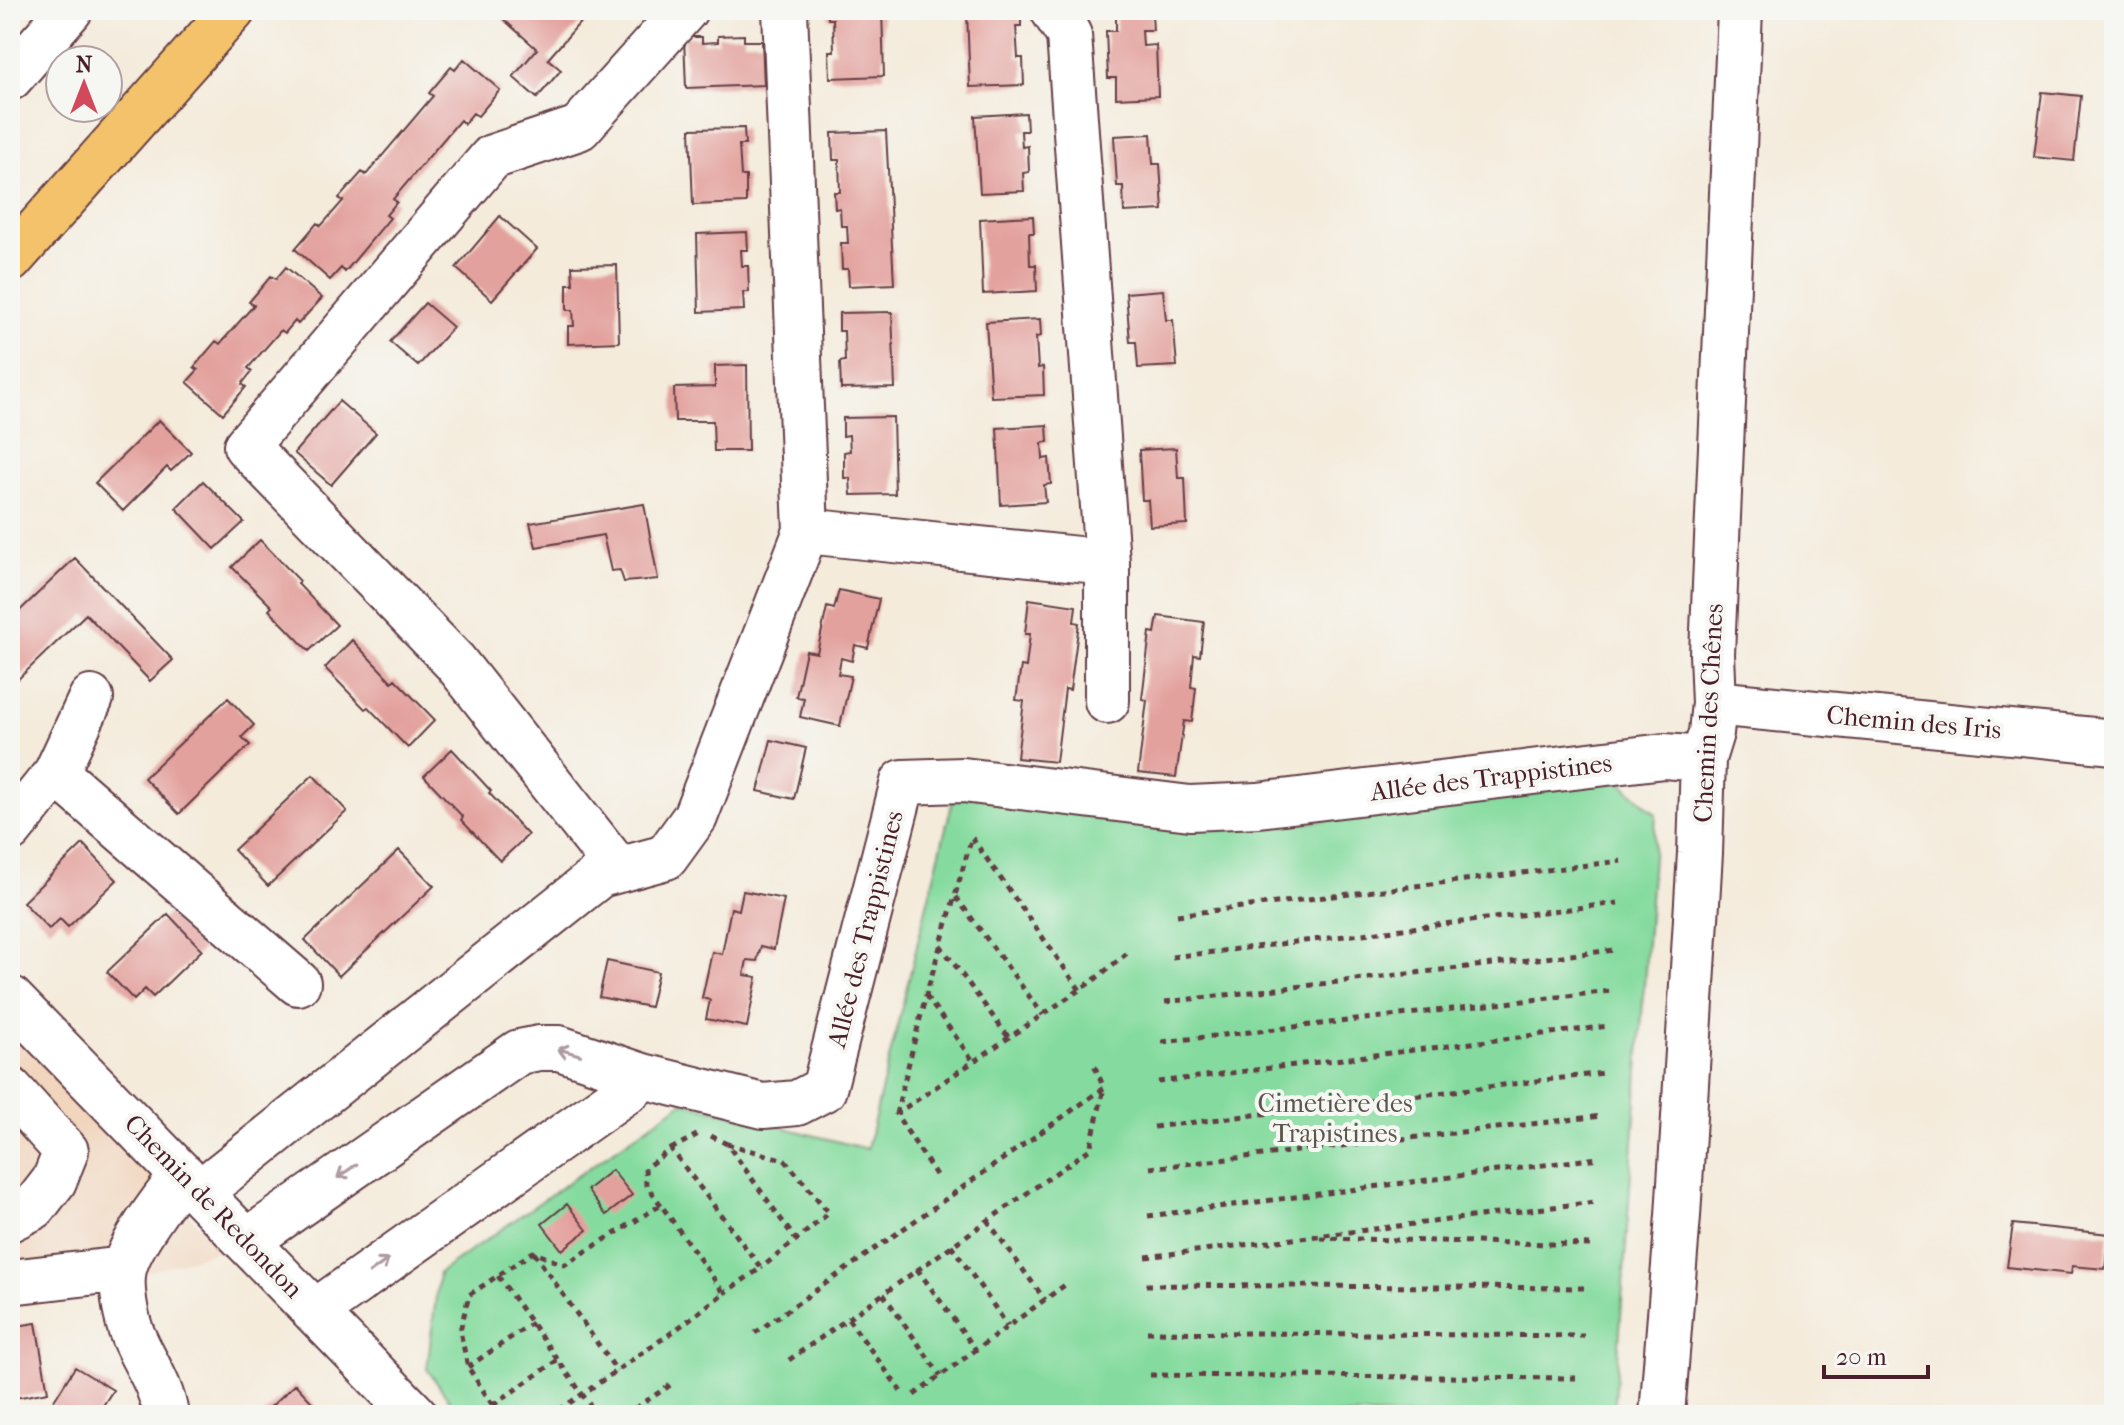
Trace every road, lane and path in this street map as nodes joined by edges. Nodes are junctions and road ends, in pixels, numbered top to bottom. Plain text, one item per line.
1 (70, 10) edge
2 (233, 10) edge
3 (685, 10) edge
4 (785, 10) edge
5 (1053, 10) edge
6 (1740, 10) edge
7 (10, 78) edge
8 (10, 260) edge
9 (806, 531) junction
10 (1107, 562) junction
11 (91, 698) dead end
12 (1107, 701) dead end
13 (1714, 703) junction
14 (2114, 742) edge
15 (1703, 759) junction
16 (56, 773) junction
17 (10, 830) edge
18 (1621, 861) dead end
19 (619, 870) junction
20 (955, 896) junction
21 (1618, 903) dead end
22 (1177, 915) dead end
23 (940, 944) junction
24 (1131, 950) dead end
25 (1614, 950) dead end
26 (1172, 957) dead end
27 (298, 983) dead end
28 (1080, 990) junction
29 (1611, 991) dead end
30 (926, 995) junction
31 (10, 998) edge
32 (1165, 1002) dead end
33 (1043, 1015) junction
34 (1608, 1026) dead end
35 (1009, 1038) junction
36 (1162, 1042) dead end
37 (974, 1062) junction
38 (1094, 1065) dead end
39 (1604, 1073) dead end
40 (643, 1076) junction
41 (1158, 1082) dead end
42 (1104, 1088) junction
43 (10, 1089) edge
44 (896, 1114) junction
45 (1601, 1116) dead end
46 (1154, 1127) dead end
47 (727, 1144) junction
48 (671, 1149) junction
49 (1598, 1158) dead end
50 (1150, 1168) dead end
51 (936, 1175) dead end
52 (192, 1184) junction
53 (1594, 1202) dead end
54 (661, 1205) junction
55 (1148, 1216) dead end
56 (10, 1219) edge
57 (987, 1220) junction
58 (1302, 1238) junction
59 (796, 1240) junction
60 (247, 1241) junction
61 (951, 1245) junction
62 (1591, 1245) dead end
63 (533, 1252) junction
64 (1146, 1257) dead end
65 (761, 1268) junction
66 (124, 1269) junction
67 (917, 1269) junction
68 (498, 1276) junction
69 (10, 1282) edge
70 (1069, 1282) dead end
71 (1146, 1285) dead end
72 (1587, 1288) dead end
73 (724, 1293) junction
74 (883, 1294) junction
75 (1045, 1300) junction
76 (316, 1311) junction
77 (848, 1319) junction
78 (532, 1323) junction
79 (1008, 1326) junction
80 (1147, 1332) dead end
81 (755, 1333) dead end
82 (1584, 1336) dead end
83 (976, 1350) junction
84 (144, 1356) junction
85 (558, 1360) junction
86 (789, 1360) dead end
87 (468, 1367) junction
88 (617, 1371) junction
89 (1150, 1375) dead end
90 (941, 1376) junction
91 (1580, 1378) dead end
92 (675, 1382) dead end
93 (901, 1391) dead end
94 (583, 1394) junction
95 (914, 1395) dead end
96 (493, 1405) junction
97 (132, 1415) edge
98 (166, 1415) edge
99 (415, 1415) edge
100 (499, 1415) edge
101 (552, 1415) edge
102 (597, 1415) edge
103 (625, 1415) edge
104 (1662, 1415) edge

1 - 7 street
2 - 8 main road
3 - 19 street
4 - 9 street
5 - 10 street
6 - 13 street, Chemin des Chênes
9 - 10 street
9 - 19 street
10 - 12 street
11 - 16 street
13 - 14 street, Chemin des Iris
13 - 15 street, Chemin des Chênes
15 - 40 street, Allée des Trappistines
15 - 104 street, Chemin des Chênes
16 - 17 street
16 - 27 street
18 - 22 path
19 - 52 street
20 - 23 path
20 - 28 path
20 - 33 path
21 - 26 path
23 - 30 path
23 - 35 path
24 - 28 path
25 - 32 path
28 - 33 path
29 - 36 path
30 - 37 path
30 - 44 path
31 - 52 street, Chemin de Redondon
33 - 35 path
34 - 41 path
35 - 37 path
37 - 44 path
38 - 42 path
39 - 46 path
40 -> 60 street, Allée des Trappistines
76 -> 40 street
42 - 57 path
42 - 81 path
43 - 56 street
44 - 51 path
45 - 50 path
47 - 48 path
47 - 59 path
47 - 59 path
48 - 54 path
48 - 65 path
49 - 55 path
52 - 60 street, Chemin de Redondon
52 - 66 street
53 - 58 path
54 - 63 path
54 - 73 path
57 - 61 path
57 - 75 path
58 - 62 path
58 - 64 path
59 - 65 path
60 - 76 street, Chemin de Redondon
61 - 67 path
61 - 79 path
63 - 68 path
63 - 88 path
65 - 73 path
66 - 69 street
66 - 84 street
67 - 74 path
67 - 83 path
68 - 78 path
68 - 87 path
70 - 75 path
71 - 72 path
73 - 88 path
74 - 77 path
74 - 90 path
75 - 79 path
76 - 99 street, Chemin de Redondon
77 - 86 path
77 - 93 path
78 - 85 path
78 - 87 path
79 - 83 path
80 - 82 path
83 - 90 path
84 - 97 street
84 - 98 street
85 - 94 path
85 - 96 path
87 - 96 path
88 - 94 path
89 - 91 path
90 - 95 path
92 - 103 path
94 - 101 path
94 - 102 path
96 - 100 path

